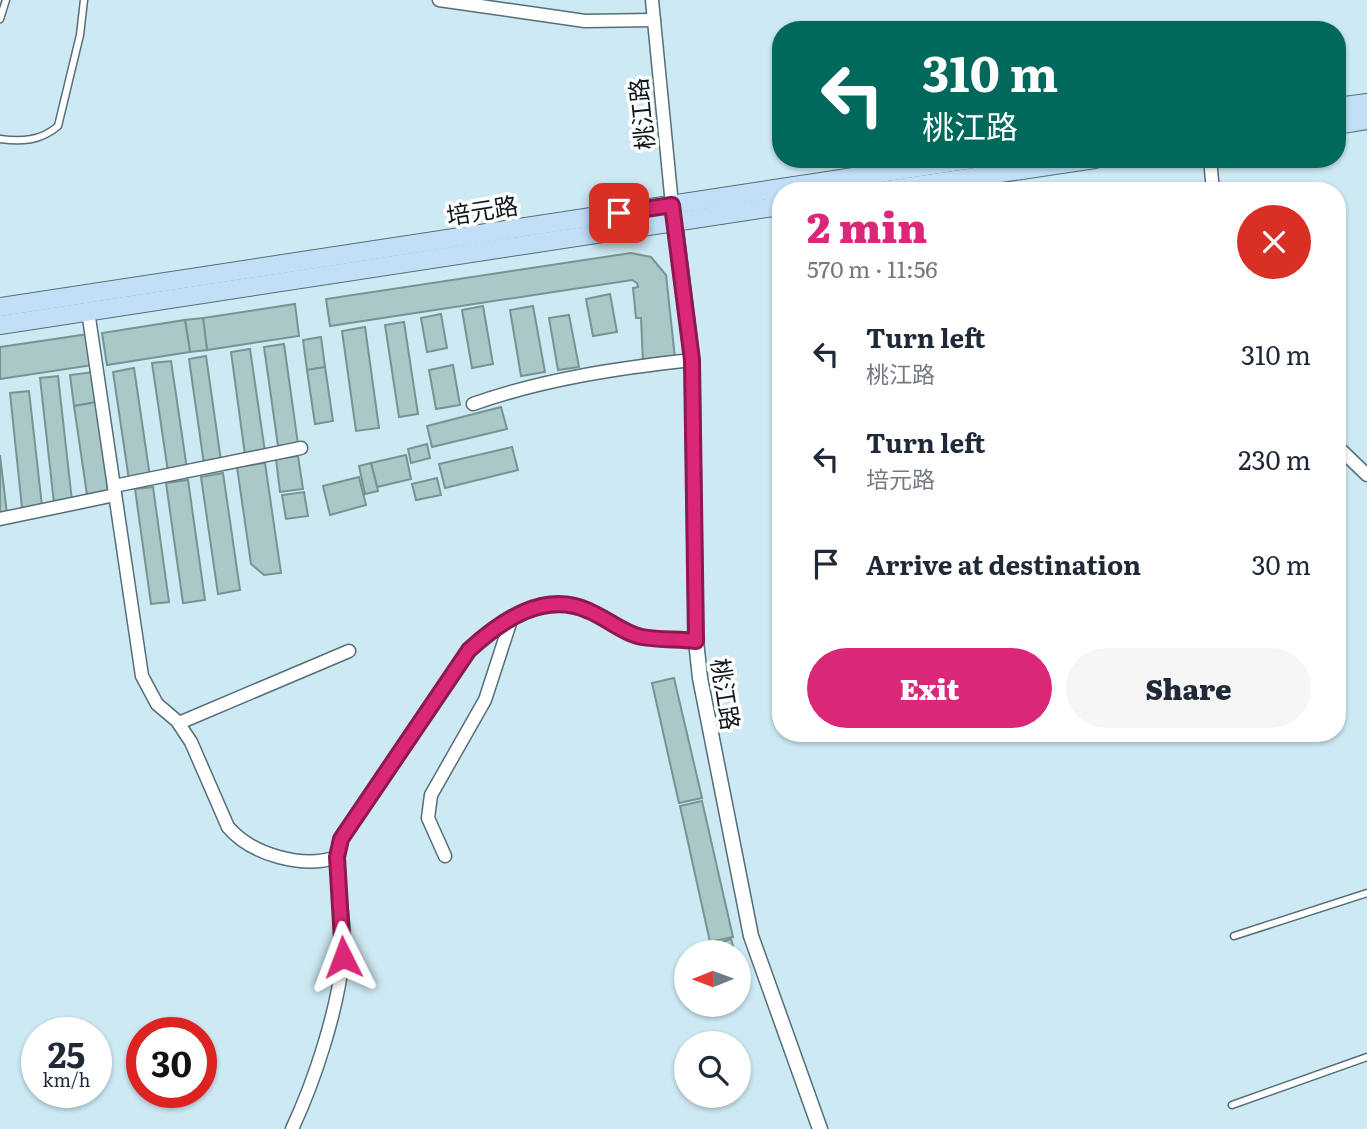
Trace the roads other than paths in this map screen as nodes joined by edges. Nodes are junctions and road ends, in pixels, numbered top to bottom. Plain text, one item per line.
1 (6, 0) edge
2 (84, 0) edge
3 (439, 0) edge
4 (652, 0) edge
5 (0, 19) edge
6 (654, 20) junction
7 (1367, 103) edge
8 (1346, 106) edge
9 (1367, 120) edge
10 (1346, 124) edge
11 (0, 139) edge
12 (922, 168) edge
13 (1035, 168) edge
14 (845, 182) edge
15 (941, 182) edge
16 (772, 195) edge
17 (772, 207) edge
18 (674, 213) junction
19 (0, 307) edge
20 (88, 311) junction
21 (0, 324) edge
22 (692, 360) junction
23 (473, 404) dead end
24 (301, 448) dead end
25 (1346, 455) edge
26 (1367, 475) edge
27 (114, 490) junction
28 (0, 519) edge
29 (512, 617) junction
30 (696, 641) junction
31 (349, 650) dead end
32 (179, 723) junction
33 (445, 856) dead end
34 (337, 857) junction
35 (1367, 893) edge
36 (1234, 936) dead end
37 (1367, 1057) edge
38 (1232, 1105) dead end
39 (292, 1129) edge
40 (820, 1129) edge

1 - 5 lane
2 - 11 lane
3 - 6 street
4 - 6 street, 桃江路
6 - 18 street, 桃江路
7 - 8 main road
9 - 10 main road
12 - 14 main road, 培元路
13 - 15 main road
16 - 18 main road, 培元路
17 - 18 main road, 培元路
18 - 19 main road, 培元路
18 - 20 main road, 培元路
18 - 22 street, 桃江路
20 - 21 main road, 培元路
20 - 27 street
22 - 23 street
22 - 30 street, 桃江路
24 - 27 street
25 - 26 street
27 - 28 street
27 - 32 street
29 - 30 street
29 - 33 street
29 - 34 street
30 - 40 street, 桃江路
31 - 32 street
32 - 34 street
34 - 39 street
35 - 36 lane
37 - 38 lane

